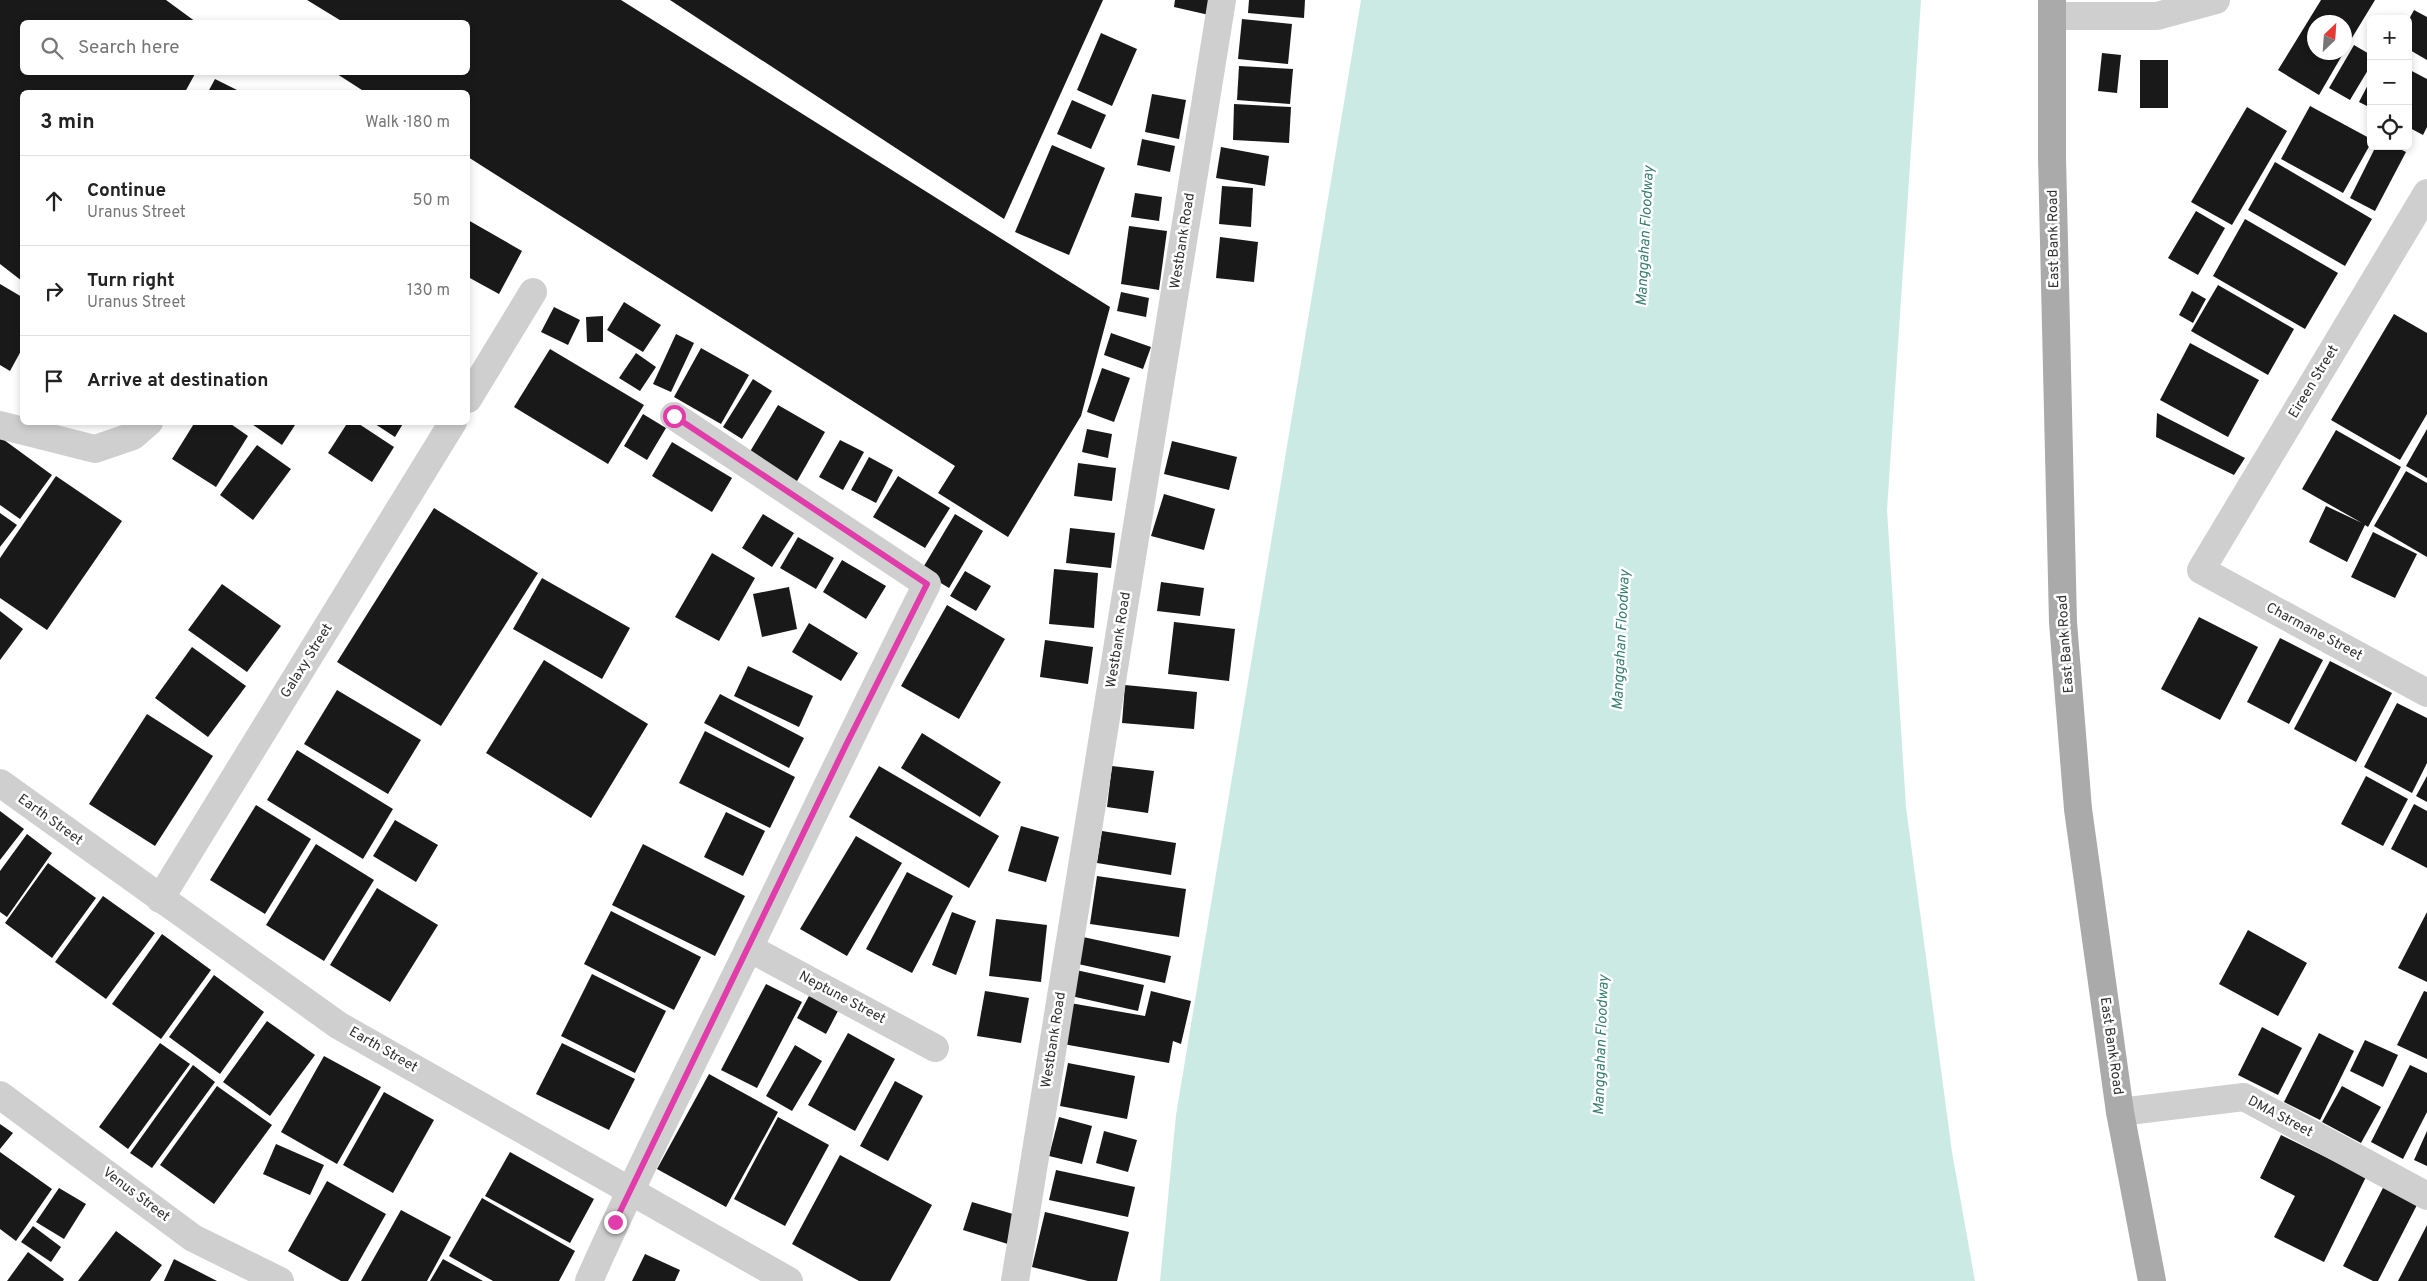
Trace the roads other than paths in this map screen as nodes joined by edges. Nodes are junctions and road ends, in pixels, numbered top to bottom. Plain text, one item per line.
1 (1222, 0) edge
2 (2216, 0) edge
3 (2052, 8) edge
4 (2427, 193) edge
5 (533, 292) dead end
6 (470, 396) edge
7 (674, 416) dead end
8 (0, 425) edge
9 (146, 425) edge
10 (451, 425) edge
11 (2201, 570) joint
12 (2424, 685) edge
13 (0, 783) edge
14 (160, 899) junction
15 (749, 948) junction
16 (936, 1048) dead end
17 (0, 1095) edge
18 (2120, 1112) junction
19 (629, 1191) junction
20 (2427, 1196) edge
21 (280, 1281) edge
22 (589, 1281) edge
23 (789, 1281) edge
24 (1015, 1281) edge
25 (2152, 1281) edge

1 - 24 street, Westbank Road
2 - 3 street
3 - 18 main road, East Bank Road
4 - 11 street, Eireen Street
5 - 6 street
7 - 15 street
8 - 9 street
10 - 14 street, Galaxy Street
11 - 12 street, Charmane Street
13 - 14 street, Earth Street
14 - 19 street, Earth Street
15 - 16 street, Neptune Street
15 - 19 street
17 - 21 street, Venus Street
18 - 20 street, DMA Street
18 - 25 main road, East Bank Road
19 - 22 street
19 - 23 street, Earth Street

